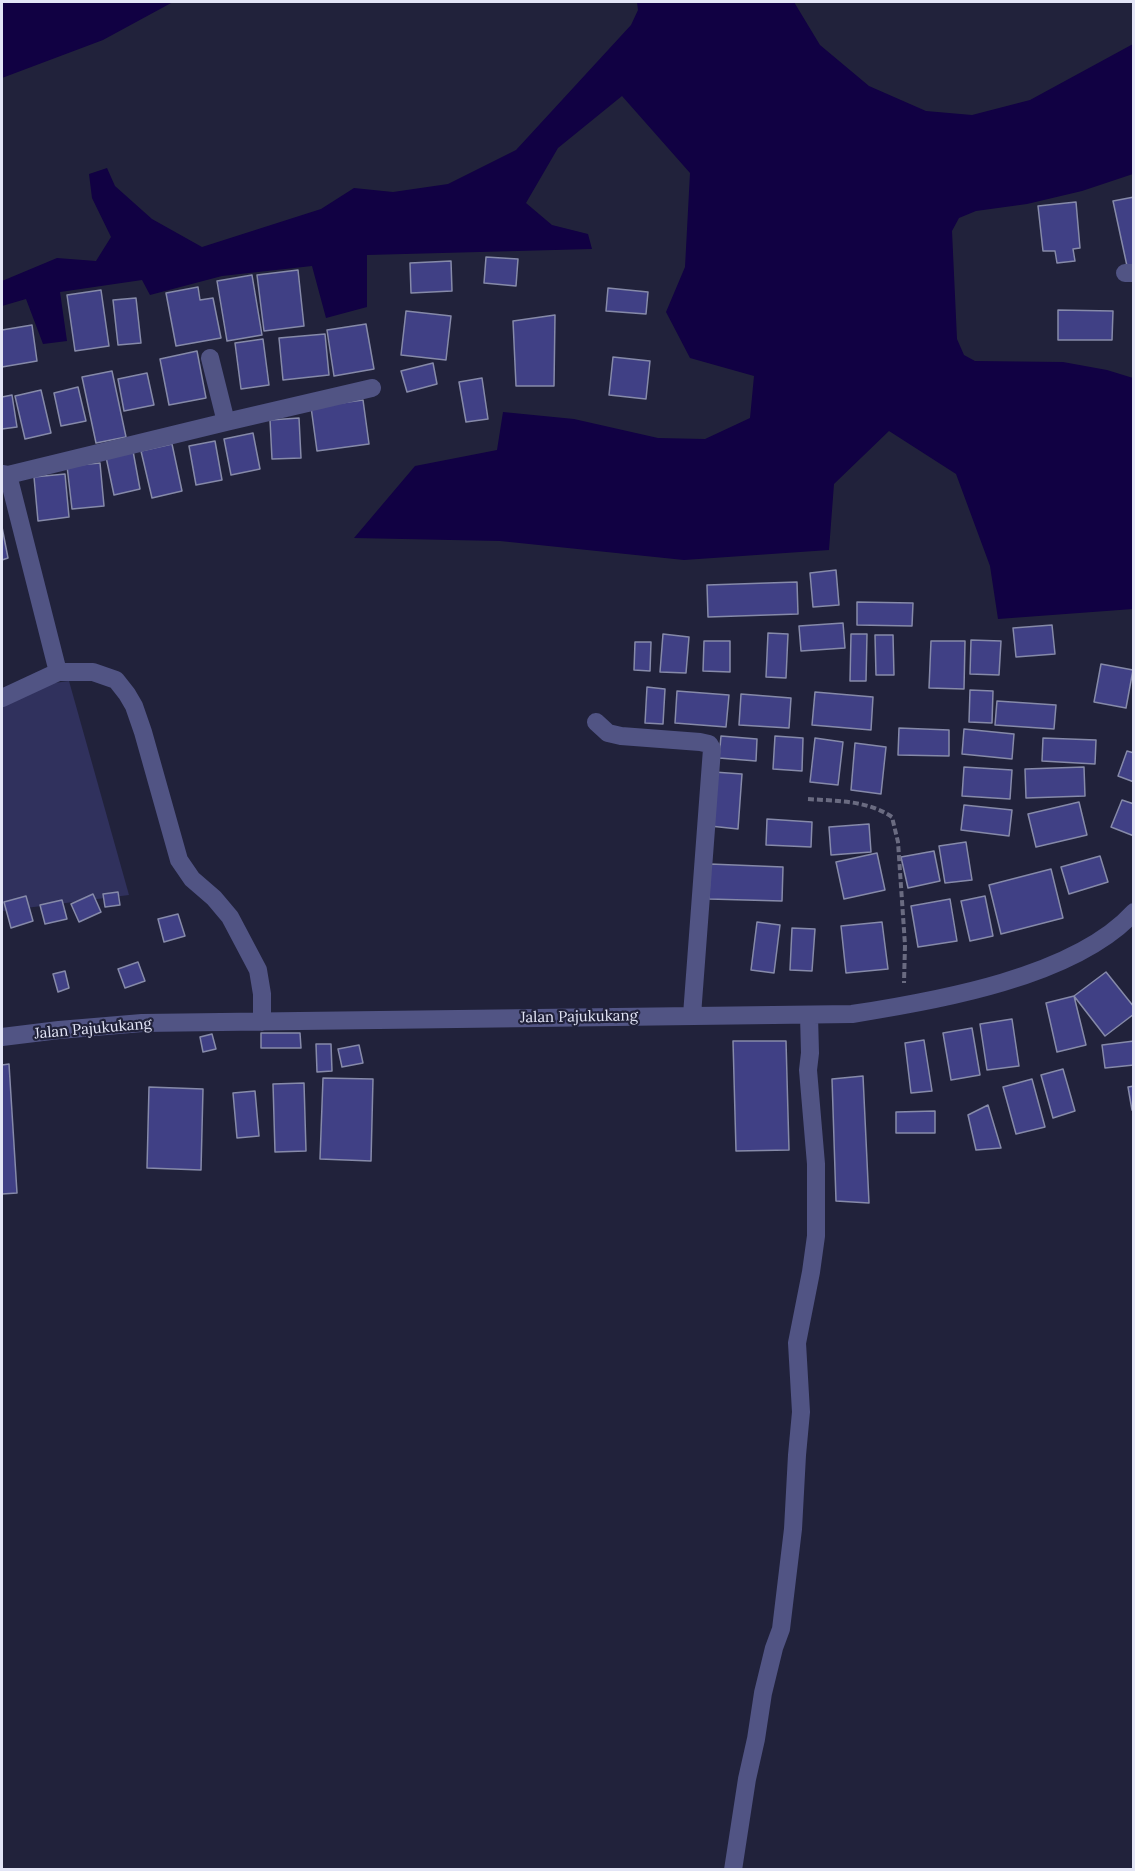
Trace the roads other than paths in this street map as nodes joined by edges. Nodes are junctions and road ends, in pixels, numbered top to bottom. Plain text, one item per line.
1 (210, 358) dead end
2 (372, 388) dead end
3 (226, 422) junction
4 (5, 475) edge
5 (56, 664) junction
6 (2, 698) edge
7 (596, 722) dead end
8 (1134, 912) edge
9 (692, 1015) junction
10 (809, 1015) junction
11 (262, 1022) junction
12 (2, 1037) edge
13 (733, 1869) edge

1 - 3 street
2 - 3 street
3 - 4 street
4 - 5 street
5 - 6 street
5 - 11 street
7 - 9 street
8 - 10 street, Jalan Pajukukang
9 - 10 street, Jalan Pajukukang
9 - 11 street, Jalan Pajukukang
10 - 13 street
11 - 12 street, Jalan Pajukukang

